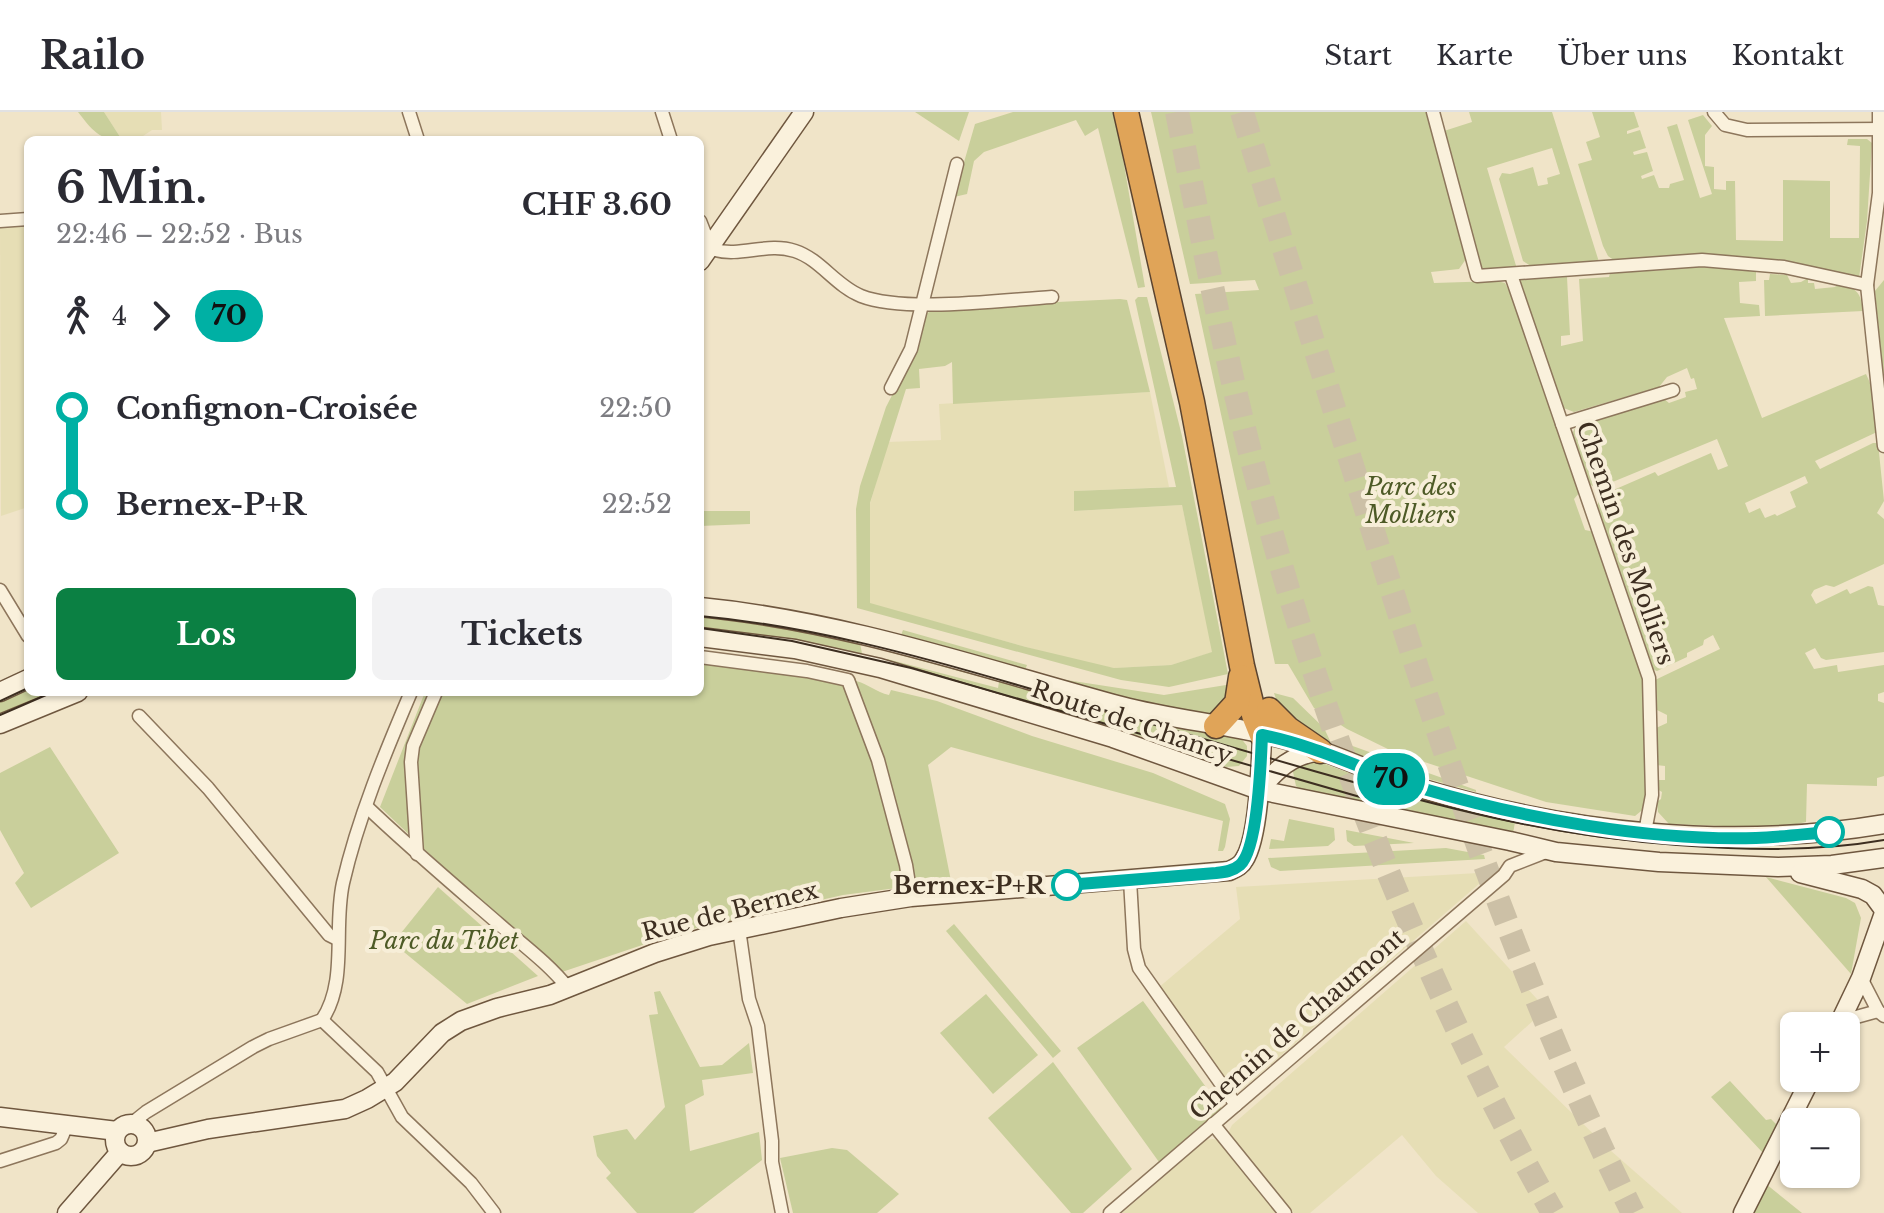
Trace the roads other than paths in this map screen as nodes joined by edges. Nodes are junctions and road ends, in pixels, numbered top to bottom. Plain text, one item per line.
1 (409, 112) edge
2 (662, 112) edge
3 (804, 112) edge
4 (1126, 112) edge
5 (1138, 112) edge
6 (1433, 112) edge
7 (1714, 112) edge
8 (1879, 112) edge
9 (1882, 129) edge
10 (417, 136) edge
11 (670, 136) edge
12 (957, 164) dead end
13 (24, 219) edge
14 (0, 221) edge
15 (705, 253) edge
16 (1884, 273) edge
17 (1511, 275) junction
18 (1868, 279) junction
19 (1052, 297) dead end
20 (921, 304) junction
21 (891, 388) dead end
22 (1673, 390) dead end
23 (1562, 424) junction
24 (1884, 446) edge
25 (0, 590) edge
26 (704, 608) edge
27 (24, 629) edge
28 (704, 638) edge
29 (704, 658) edge
30 (1242, 666) junction
31 (24, 681) edge
32 (0, 692) edge
33 (68, 696) edge
34 (409, 696) edge
35 (434, 696) edge
36 (1269, 710) junction
37 (139, 716) dead end
38 (0, 724) edge
39 (1216, 726) junction
40 (1262, 735) junction
41 (1320, 751) junction
42 (1259, 790) junction
43 (367, 807) junction
44 (1884, 824) edge
45 (1645, 832) junction
46 (1488, 837) junction
47 (1548, 851) junction
48 (417, 854) junction
49 (1884, 858) edge
50 (1510, 866) junction
51 (1778, 867) junction
52 (1130, 880) junction
53 (911, 897) junction
54 (309, 910) junction
55 (1884, 912) edge
56 (338, 915) junction
57 (739, 929) junction
58 (337, 939) junction
59 (1861, 978) junction
60 (568, 988) junction
61 (1845, 1012) edge
62 (1881, 1014) edge
63 (1860, 1017) edge
64 (322, 1020) junction
65 (386, 1088) junction
66 (1804, 1092) edge
67 (1236, 1105) junction
68 (0, 1117) edge
69 (1213, 1124) junction
70 (67, 1125) junction
71 (124, 1127) junction
72 (147, 1143) junction
73 (120, 1152) junction
74 (0, 1161) edge
75 (67, 1213) edge
76 (494, 1213) edge
77 (782, 1213) edge
78 (1110, 1213) edge
79 (1285, 1213) edge
80 (1743, 1213) edge

1 - 10 street
2 - 11 street
3 - 15 main road
4 - 30 highway
5 - 36 highway
6 - 17 street
7 - 9 street
8 - 9 street
9 - 18 street
12 - 20 street
13 - 14 street
15 - 20 street
16 - 18 street
17 - 18 street
17 - 23 street, Chemin des Molliers
18 - 24 street
19 - 20 street
20 - 21 street
22 - 23 street
23 - 45 street, Chemin des Molliers
25 - 27 street
26 - 39 main road, Route de Chancy
28 - 42 main road, Route de Chancy
29 - 53 street
30 - 39 highway
30 - 40 highway
31 - 32 main road
33 - 38 main road
34 - 43 street
35 - 48 street
36 - 40 highway
36 - 41 highway
37 - 54 street
39 - 40 main road, Route de Chancy
40 - 41 main road, Route de Chancy
40 - 42 main road
41 - 42 main road
41 - 45 main road, Route de Chancy
42 - 46 main road, Route de Chancy
42 - 52 main road, Rue de Bernex
43 - 48 street
43 - 56 street
44 - 45 main road, Route de Chancy
46 - 47 main road, Route de Chancy
46 - 50 street
47 - 50 street, Chemin de Chaumont
47 - 51 main road, Route de Chancy
48 - 60 street
49 - 51 main road, Route de Chancy
50 - 67 street, Chemin de Chaumont
51 - 55 main road
52 - 53 main road, Rue de Bernex
52 - 67 street
53 - 57 main road, Rue de Bernex
54 - 56 street
54 - 58 street
55 - 59 main road
56 - 58 street
57 - 60 main road, Rue de Bernex
57 - 77 street
58 - 64 street
59 - 61 main road
59 - 62 street
60 - 65 main road, Rue de Bernex
62 - 63 street
64 - 65 street
64 - 71 street
65 - 72 main road, Rue de Bernex
65 - 76 street
66 - 80 main road
67 - 69 street, Chemin de Chaumont
68 - 70 main road
69 - 78 street, Chemin de Chaumont
69 - 79 street
70 - 71 main road
70 - 74 street
71 - 72 main road
71 - 73 main road
72 - 73 main road
73 - 75 main road

